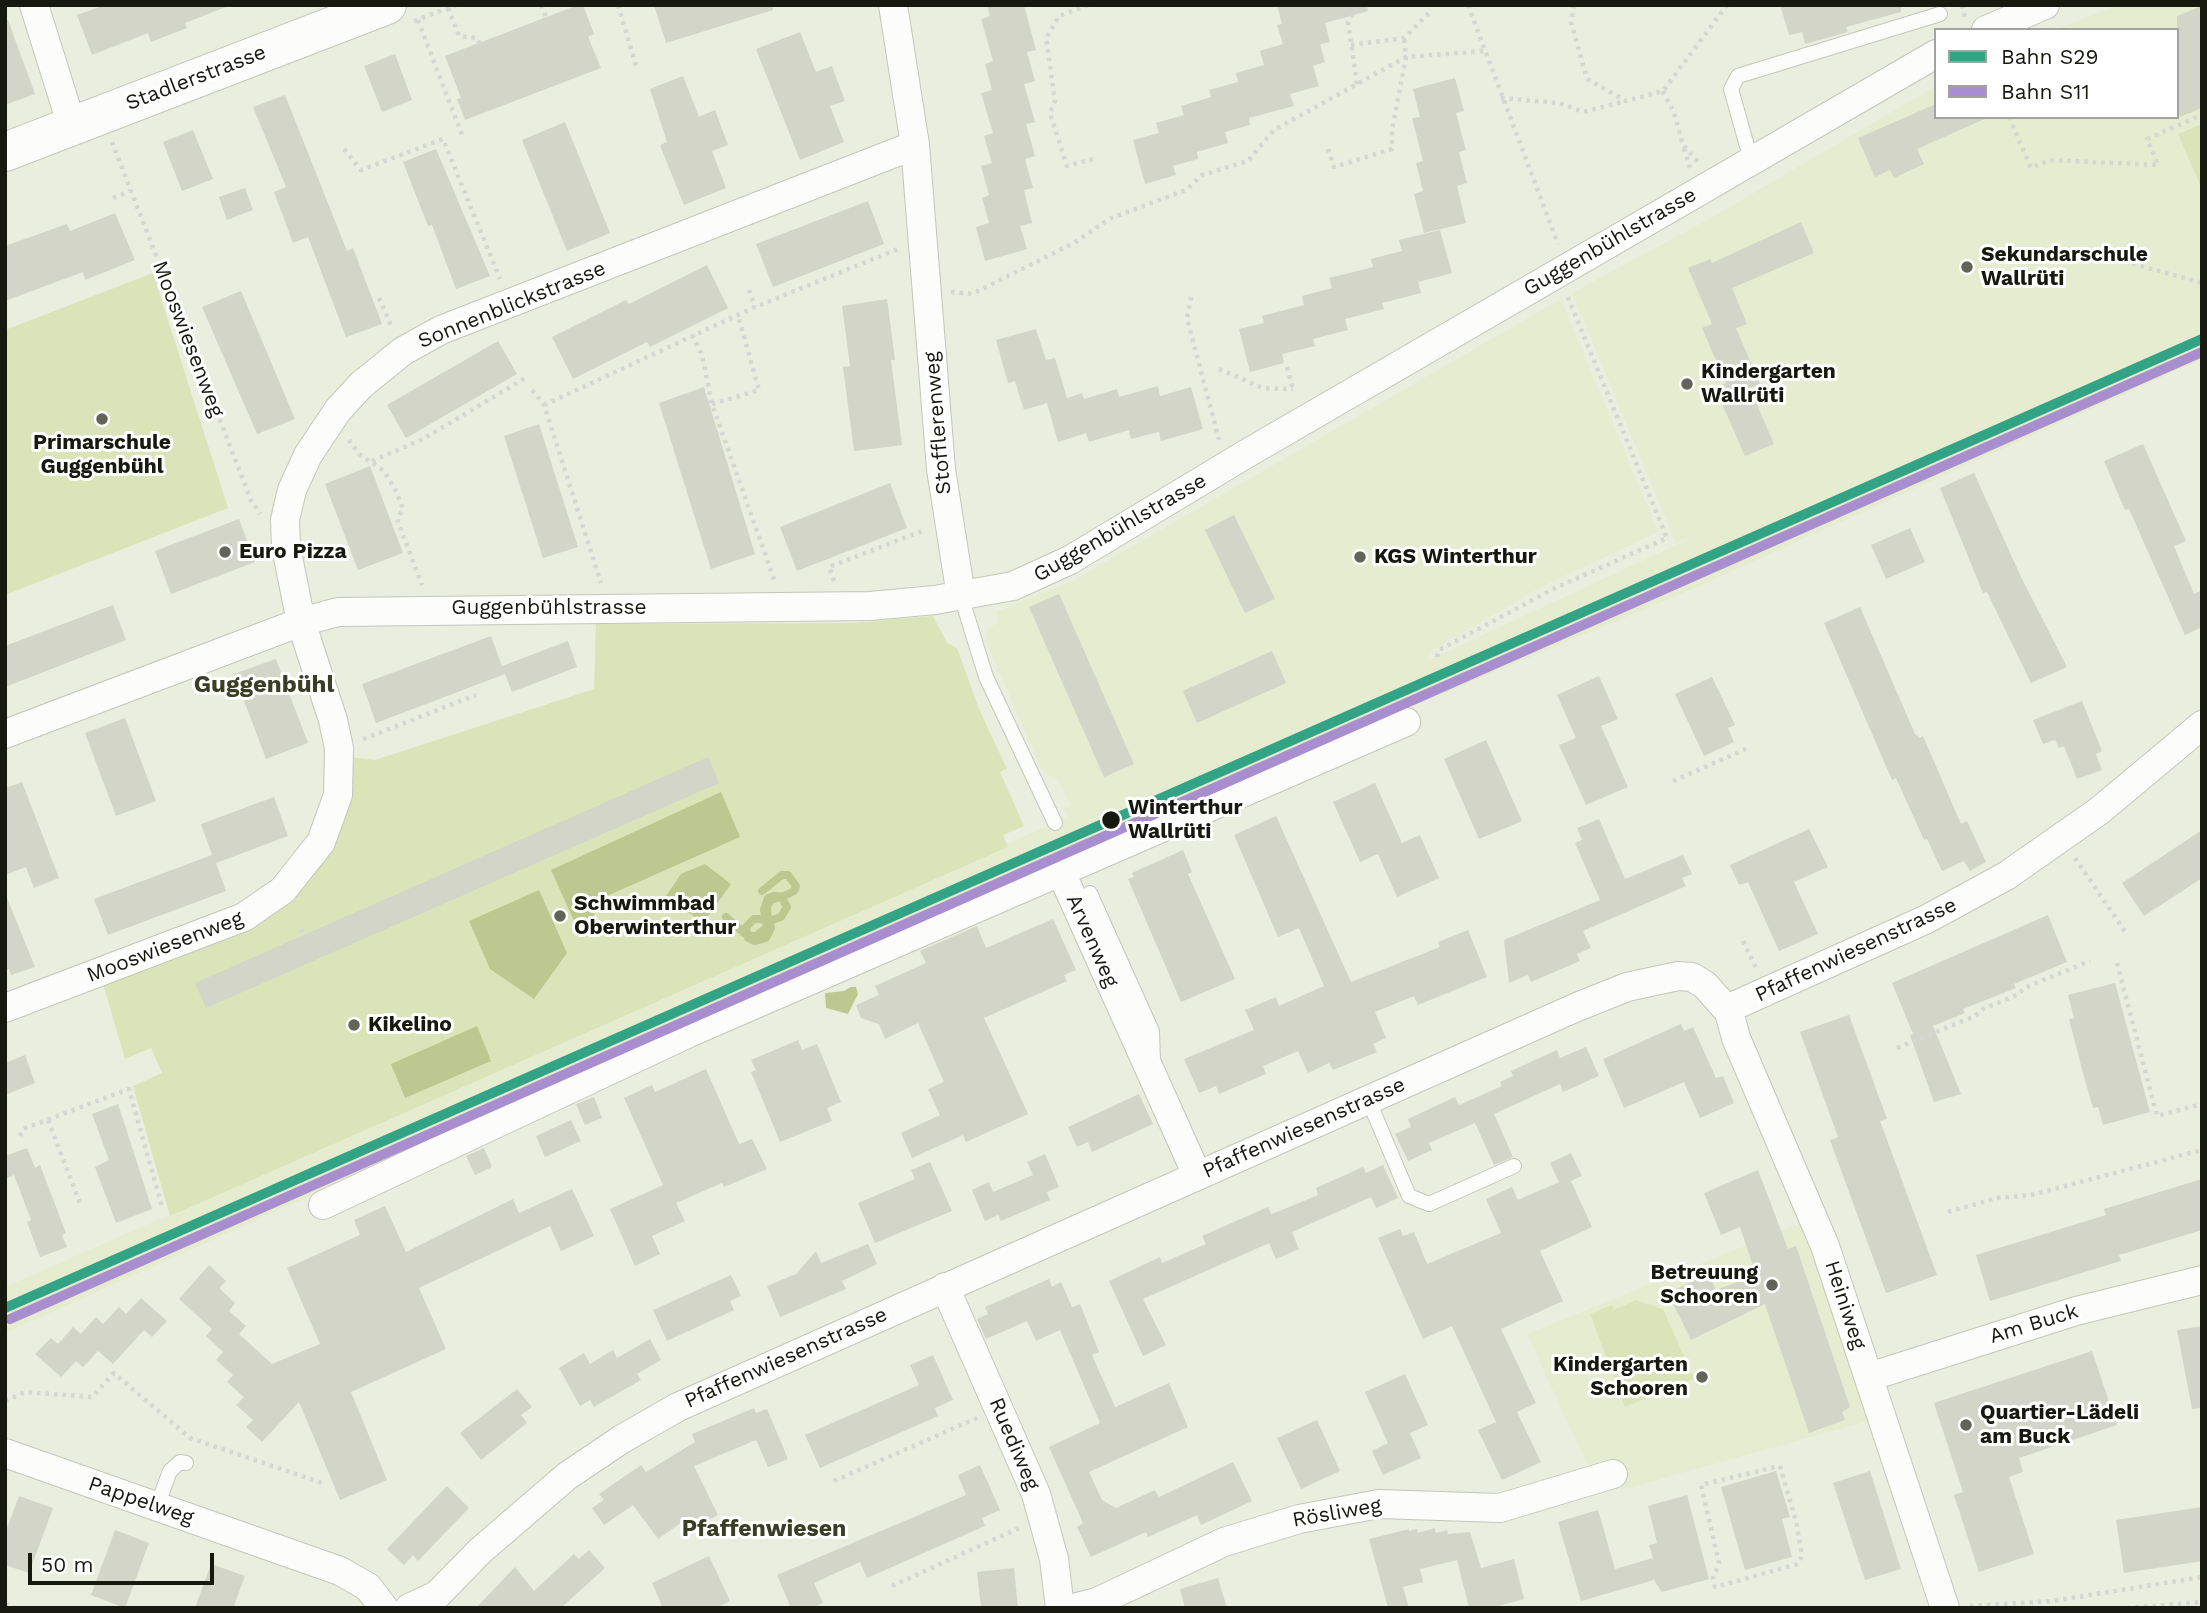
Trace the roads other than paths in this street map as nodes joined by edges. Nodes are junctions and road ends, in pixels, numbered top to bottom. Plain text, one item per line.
1 (34, 5) edge
2 (893, 5) edge
3 (2045, 5) edge
4 (1939, 9) edge
5 (402, 13) edge
6 (332, 15) edge
7 (1944, 28) edge
8 (1991, 28) edge
9 (1934, 55) edge
10 (72, 126) junction
11 (915, 145) junction
12 (5, 152) edge
13 (1754, 159) junction
14 (961, 596) junction
15 (301, 622) junction
16 (1406, 722) dead end
17 (2202, 724) edge
18 (5, 734) edge
19 (1055, 823) dead end
20 (1061, 872) junction
21 (1090, 892) dead end
22 (5, 1008) edge
23 (1727, 1009) junction
24 (1153, 1074) junction
25 (1368, 1099) junction
26 (1514, 1166) dead end
27 (1197, 1175) junction
28 (323, 1205) dead end
29 (2202, 1280) edge
30 (945, 1287) junction
31 (1869, 1377) junction
32 (5, 1453) edge
33 (186, 1462) dead end
34 (1613, 1474) dead end
35 (157, 1506) junction
36 (425, 1605) edge
37 (1954, 1607) edge
38 (384, 1608) edge
39 (1060, 1608) edge
40 (1073, 1608) edge

1 - 10 street
2 - 11 street, Stofflerenweg
3 - 8 street
4 - 7 lane
4 - 13 lane
5 - 6 main road, Stadlerstrasse
6 - 10 main road, Stadlerstrasse
9 - 13 street, Guggenbühlstrasse
10 - 12 main road, Stadlerstrasse
11 - 14 street, Stofflerenweg
11 - 15 street, Sonnenblickstrasse
13 - 14 street, Guggenbühlstrasse
14 - 15 street, Guggenbühlstrasse
14 - 19 lane, Stofflerenweg
15 - 18 street, Guggenbühlstrasse
15 - 22 street, Mooswiesenweg
16 - 20 street
17 - 23 street, Pfaffenwiesenstrasse
20 - 24 street, Arvenweg
20 - 28 street, Arvenweg
21 - 24 lane
23 - 25 street, Pfaffenwiesenstrasse
23 - 31 street, Heiniweg
24 - 27 street, Arvenweg
25 - 26 lane
25 - 27 street, Pfaffenwiesenstrasse
27 - 30 street, Pfaffenwiesenstrasse
29 - 31 street, Am Buck
30 - 36 street, Pfaffenwiesenstrasse
30 - 39 street, Ruediweg
31 - 37 street, Heiniweg
32 - 35 street, Pappelweg
33 - 35 lane
34 - 40 street, Rösliweg
35 - 38 street, Pappelweg

